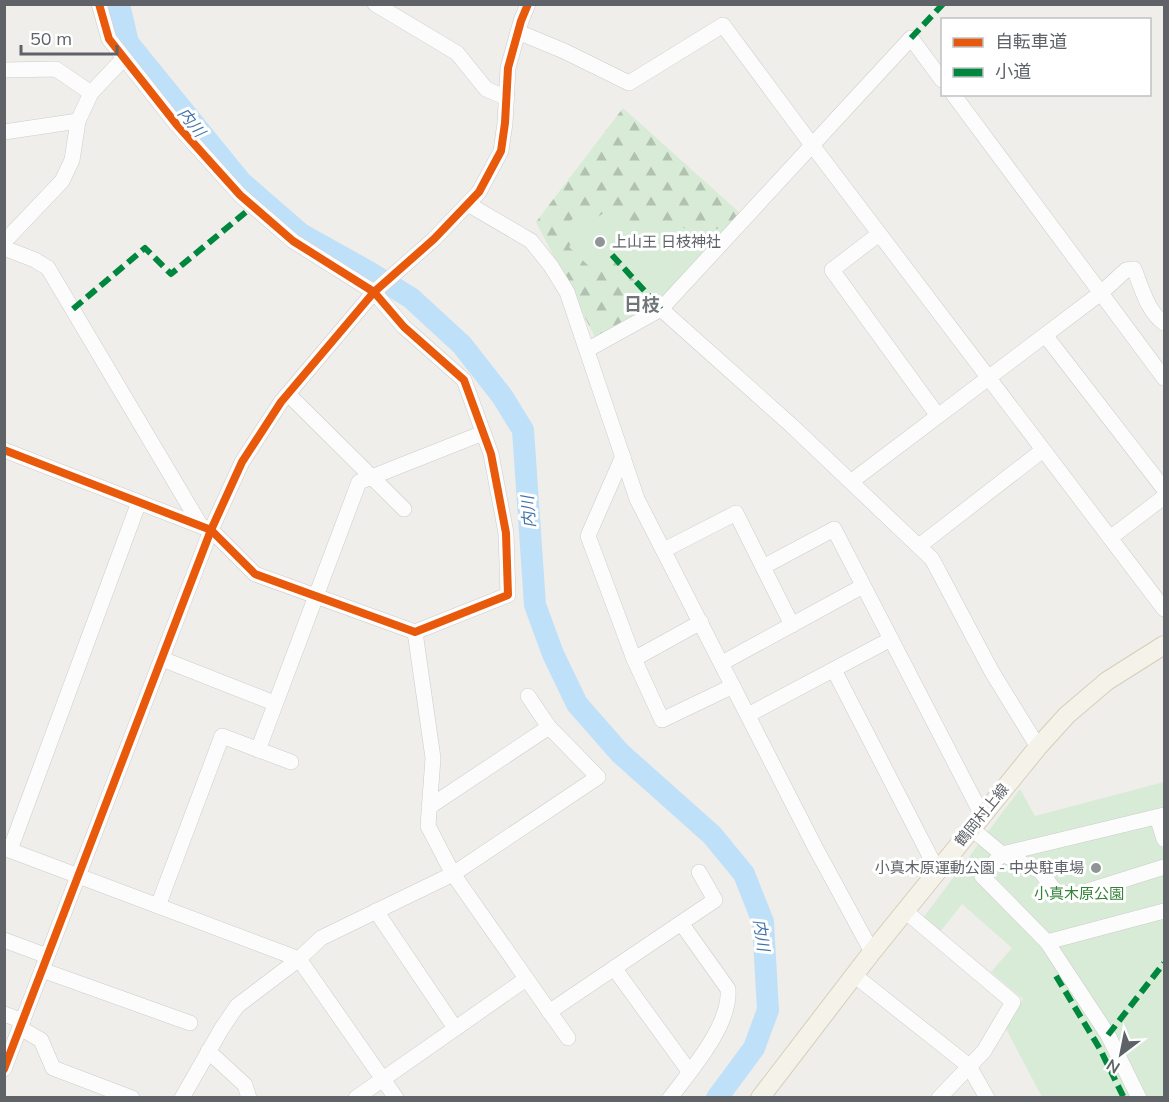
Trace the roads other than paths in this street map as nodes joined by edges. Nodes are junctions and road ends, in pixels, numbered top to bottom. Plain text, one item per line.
1 (99, 4) edge
2 (375, 4) edge
3 (528, 4) edge
4 (518, 32) junction
5 (124, 58) junction
6 (4, 70) edge
7 (941, 79) edge
8 (91, 93) junction
9 (955, 96) edge
10 (507, 98) junction
11 (78, 121) junction
12 (4, 132) edge
13 (812, 145) junction
14 (468, 204) junction
15 (879, 234) junction
16 (4, 242) edge
17 (4, 248) edge
18 (374, 292) junction
19 (1102, 292) junction
20 (661, 309) junction
21 (1164, 323) edge
22 (1045, 335) junction
23 (587, 350) junction
24 (988, 378) junction
25 (1164, 378) edge
26 (288, 394) junction
27 (938, 416) junction
28 (483, 433) junction
29 (4, 450) edge
30 (1043, 450) junction
31 (623, 456) junction
32 (371, 476) junction
33 (852, 481) junction
34 (1164, 489) edge
35 (1164, 497) edge
36 (139, 502) junction
37 (404, 509) dead end
38 (206, 528) junction
39 (1110, 538) junction
40 (919, 546) junction
41 (664, 550) junction
42 (763, 567) junction
43 (863, 586) junction
44 (316, 597) junction
45 (1164, 609) edge
46 (701, 622) junction
47 (792, 624) junction
48 (415, 632) junction
49 (891, 639) junction
50 (1164, 645) edge
51 (162, 659) junction
52 (634, 659) junction
53 (722, 663) junction
54 (834, 670) junction
55 (733, 686) junction
56 (528, 696) dead end
57 (274, 703) junction
58 (748, 715) junction
59 (549, 727) junction
60 (1038, 747) junction
61 (258, 750) junction
62 (291, 762) dead end
63 (429, 807) junction
64 (1161, 816) edge
65 (977, 822) junction
66 (1164, 839) edge
67 (7, 849) edge
68 (1002, 854) junction
69 (1164, 867) edge
70 (937, 870) junction
71 (699, 872) dead end
72 (453, 873) junction
73 (78, 876) junction
74 (158, 906) junction
75 (376, 911) junction
76 (905, 911) junction
77 (1164, 911) edge
78 (681, 923) junction
79 (4, 940) edge
80 (1047, 942) junction
81 (872, 952) junction
82 (299, 959) junction
83 (45, 963) junction
84 (614, 968) junction
85 (854, 975) junction
86 (526, 979) junction
87 (549, 1012) junction
88 (4, 1014) edge
89 (190, 1023) dead end
90 (21, 1025) junction
91 (455, 1028) junction
92 (568, 1038) dead end
93 (208, 1051) junction
94 (969, 1066) junction
95 (4, 1069) edge
96 (689, 1071) junction
97 (383, 1079) junction
98 (101, 1092) edge
99 (132, 1098) edge
100 (182, 1098) edge
101 (249, 1098) edge
102 (356, 1098) edge
103 (396, 1098) edge
104 (670, 1098) edge
105 (760, 1098) edge
106 (939, 1098) edge
107 (987, 1098) edge
108 (1139, 1098) edge

1 - 5 street
2 - 10 street
3 - 4 street
4 - 10 street
4 - 13 street
5 - 8 street
5 - 18 street
6 - 8 street
7 - 13 street
8 - 11 street
9 - 19 street
10 - 14 street
11 - 12 street
11 - 16 street
13 - 15 street
13 - 20 street
14 - 18 street
14 - 23 street
15 - 24 street
15 - 27 street
17 - 38 street
18 - 26 street
18 - 28 street
19 - 21 street
19 - 22 street
19 - 25 street
20 - 23 street
20 - 33 street
22 - 24 street
22 - 34 street
23 - 31 street
24 - 27 street
24 - 30 street
26 - 32 street
26 - 38 street
27 - 33 street
28 - 32 street
28 - 48 street
29 - 36 street
30 - 39 street
30 - 40 street
31 - 41 street
31 - 52 street
32 - 37 street
32 - 44 street
33 - 40 street
35 - 39 street
36 - 38 street
36 - 67 street
38 - 44 street
38 - 51 street
39 - 45 street
40 - 60 street
41 - 42 street
41 - 46 street
42 - 43 street
42 - 47 street
43 - 47 street
43 - 49 street
44 - 48 street
44 - 57 street
46 - 52 street
46 - 53 street
47 - 53 street
48 - 63 street
49 - 54 street
49 - 65 street
50 - 60 main road, 鶴岡村上線
51 - 57 street
51 - 73 street
52 - 55 street
53 - 55 street
54 - 58 street
54 - 70 street
55 - 58 street
56 - 59 street
57 - 61 street
58 - 81 street
59 - 63 street
59 - 72 street
60 - 65 main road, 鶴岡村上線
61 - 62 street
61 - 74 street
63 - 72 street
64 - 66 street
64 - 68 street
65 - 68 street
65 - 70 main road, 鶴岡村上線
67 - 73 street
68 - 69 street
68 - 80 street
70 - 76 main road, 鶴岡村上線
71 - 78 street
72 - 75 street
72 - 86 street
73 - 74 street
73 - 83 street
74 - 82 street
75 - 82 street
75 - 91 street
76 - 81 main road, 鶴岡村上線
76 - 94 street
77 - 80 street
78 - 84 street
78 - 96 street
79 - 83 street
80 - 108 street
81 - 85 main road, 鶴岡村上線
82 - 93 street
82 - 97 street
83 - 89 street
83 - 90 street
84 - 87 street
84 - 96 street
85 - 94 street
85 - 105 main road, 鶴岡村上線
86 - 87 street
86 - 91 street
87 - 92 street
88 - 90 street
90 - 95 street
90 - 98 street
91 - 97 street
93 - 100 street
93 - 101 street
94 - 106 street
94 - 107 street
96 - 104 street
97 - 102 street
97 - 103 street
98 - 99 street

